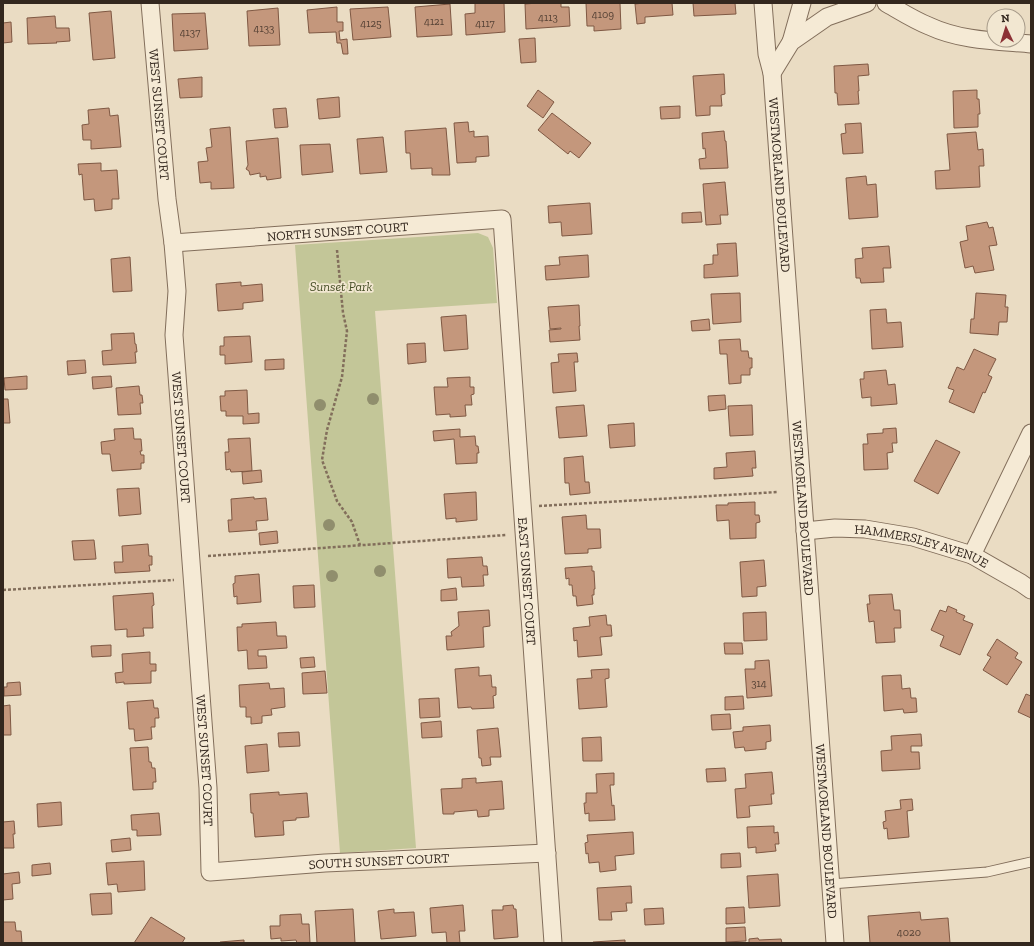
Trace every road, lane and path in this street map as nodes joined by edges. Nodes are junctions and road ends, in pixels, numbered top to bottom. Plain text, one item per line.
1 (150, 3) edge
2 (763, 3) edge
3 (802, 3) edge
4 (867, 3) edge
5 (886, 3) edge
6 (790, 42) junction
7 (1031, 44) edge
8 (772, 73) junction
9 (502, 219) joint
10 (336, 231) junction
11 (173, 243) junction
12 (1031, 433) edge
13 (778, 492) dead end
14 (523, 507) junction
15 (805, 531) junction
16 (525, 534) junction
17 (360, 545) junction
18 (972, 555) junction
19 (192, 558) junction
20 (193, 579) junction
21 (3, 590) edge
22 (1031, 590) edge
23 (547, 853) junction
24 (1031, 862) edge
25 (210, 872) joint
26 (831, 884) junction
27 (553, 943) edge
28 (835, 943) edge

1 - 11 street, WEST SUNSET COURT
2 - 8 street, WESTMORLAND BOULEVARD
3 - 6 street
4 - 6 street
5 - 7 street
6 - 8 street
8 - 15 street, WESTMORLAND BOULEVARD
9 - 10 street, NORTH SUNSET COURT
9 - 14 street, EAST SUNSET COURT
10 - 11 street, NORTH SUNSET COURT
10 - 17 path
11 - 19 street, WEST SUNSET COURT
12 - 18 street
13 - 14 path
14 - 16 street, EAST SUNSET COURT
15 - 18 street, HAMMERSLEY AVENUE
15 - 26 street, WESTMORLAND BOULEVARD
16 - 17 path
16 - 23 street, EAST SUNSET COURT
17 - 19 path
18 - 22 street, HAMMERSLEY AVENUE
19 - 20 street, WEST SUNSET COURT
20 - 21 path
20 - 25 street, WEST SUNSET COURT
23 - 25 street, SOUTH SUNSET COURT
23 - 27 street, EAST SUNSET COURT
24 - 26 lane
26 - 28 street, WESTMORLAND BOULEVARD

